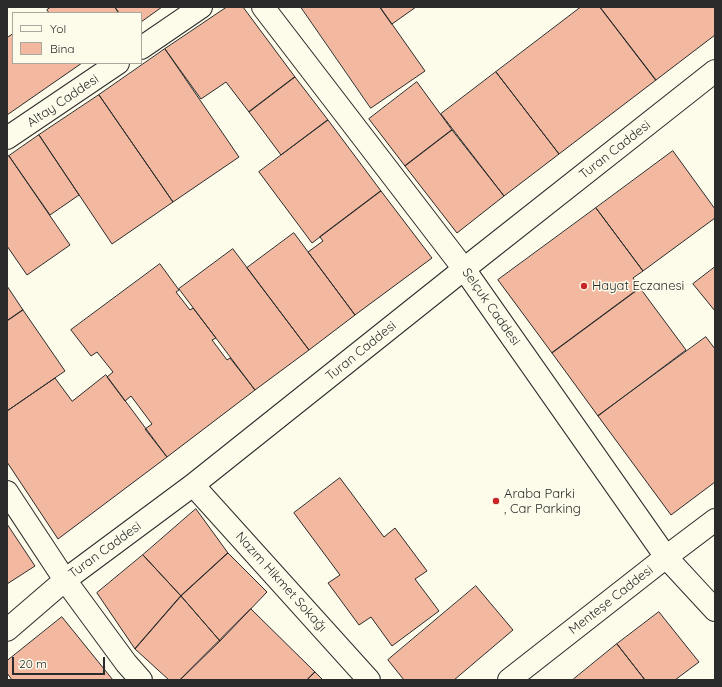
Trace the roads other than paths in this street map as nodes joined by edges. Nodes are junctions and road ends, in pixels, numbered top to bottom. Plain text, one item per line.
1 (201, 7) edge
2 (263, 7) edge
3 (142, 47) edge
4 (117, 64) edge
5 (715, 71) edge
6 (7, 138) edge
7 (464, 268) junction
8 (193, 485) junction
9 (7, 492) edge
10 (715, 520) edge
11 (666, 557) junction
12 (65, 580) junction
13 (715, 610) edge
14 (7, 630) edge
15 (516, 678) edge
16 (141, 680) edge
17 (369, 680) edge

1 - 3 street
2 - 7 street, Selçuk Caddesi
4 - 6 street, Altay Caddesi
5 - 7 street, Turan Caddesi
7 - 8 street, Turan Caddesi
7 - 11 street, Selçuk Caddesi
8 - 12 street, Turan Caddesi
8 - 17 street, Nazım Hikmet Sokağı
9 - 12 street
10 - 11 street, Menteşe Caddesi
11 - 13 street, Selçuk Caddesi
11 - 15 street, Menteşe Caddesi
12 - 14 street, Turan Caddesi
12 - 16 street

